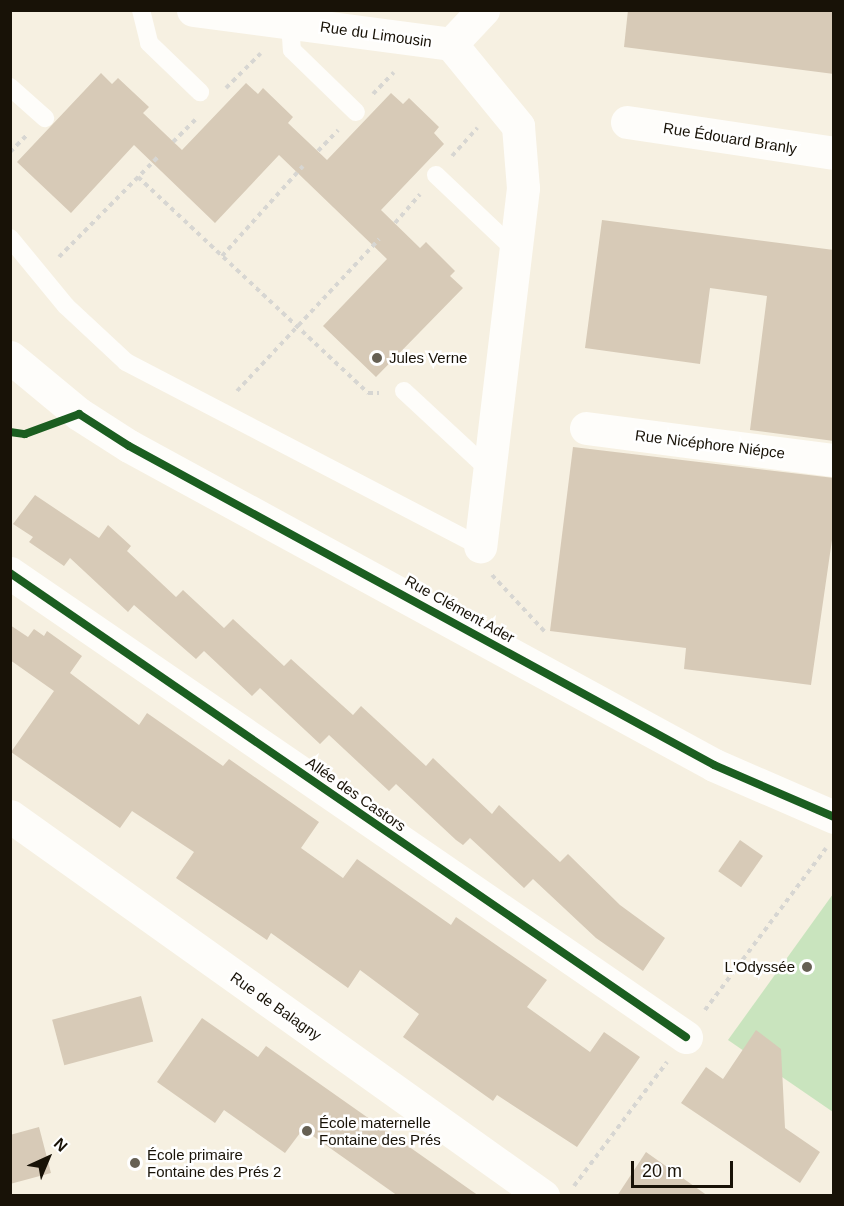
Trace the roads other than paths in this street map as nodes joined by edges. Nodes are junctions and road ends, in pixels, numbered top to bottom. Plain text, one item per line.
1 (141, 10) edge
2 (193, 10) edge
3 (483, 10) edge
4 (290, 23) junction
5 (451, 44) junction
6 (10, 87) edge
7 (203, 100) road end
8 (356, 112) dead end
9 (45, 118) dead end
10 (627, 122) dead end
11 (834, 153) edge
12 (436, 175) dead end
13 (10, 238) edge
14 (516, 251) junction
15 (10, 357) edge
16 (404, 391) road end
17 (586, 428) dead end
18 (834, 459) edge
19 (489, 470) junction
20 (480, 546) joint
21 (10, 573) edge
22 (10, 816) edge
23 (834, 817) edge
24 (686, 1037) dead end
25 (543, 1196) edge

1 - 7 lane
2 - 4 street, Rue du Limousin
3 - 5 street
4 - 5 street, Rue du Limousin
4 - 8 lane
5 - 14 street
6 - 9 lane
10 - 11 street, Rue Édouard Branly
12 - 14 lane
13 - 20 lane
14 - 19 street
15 - 23 street, Rue Clément Ader
16 - 19 lane
17 - 18 street, Rue Nicéphore Niépce
19 - 20 street
21 - 24 street, Allée des Castors
22 - 25 street, Rue de Balagny

